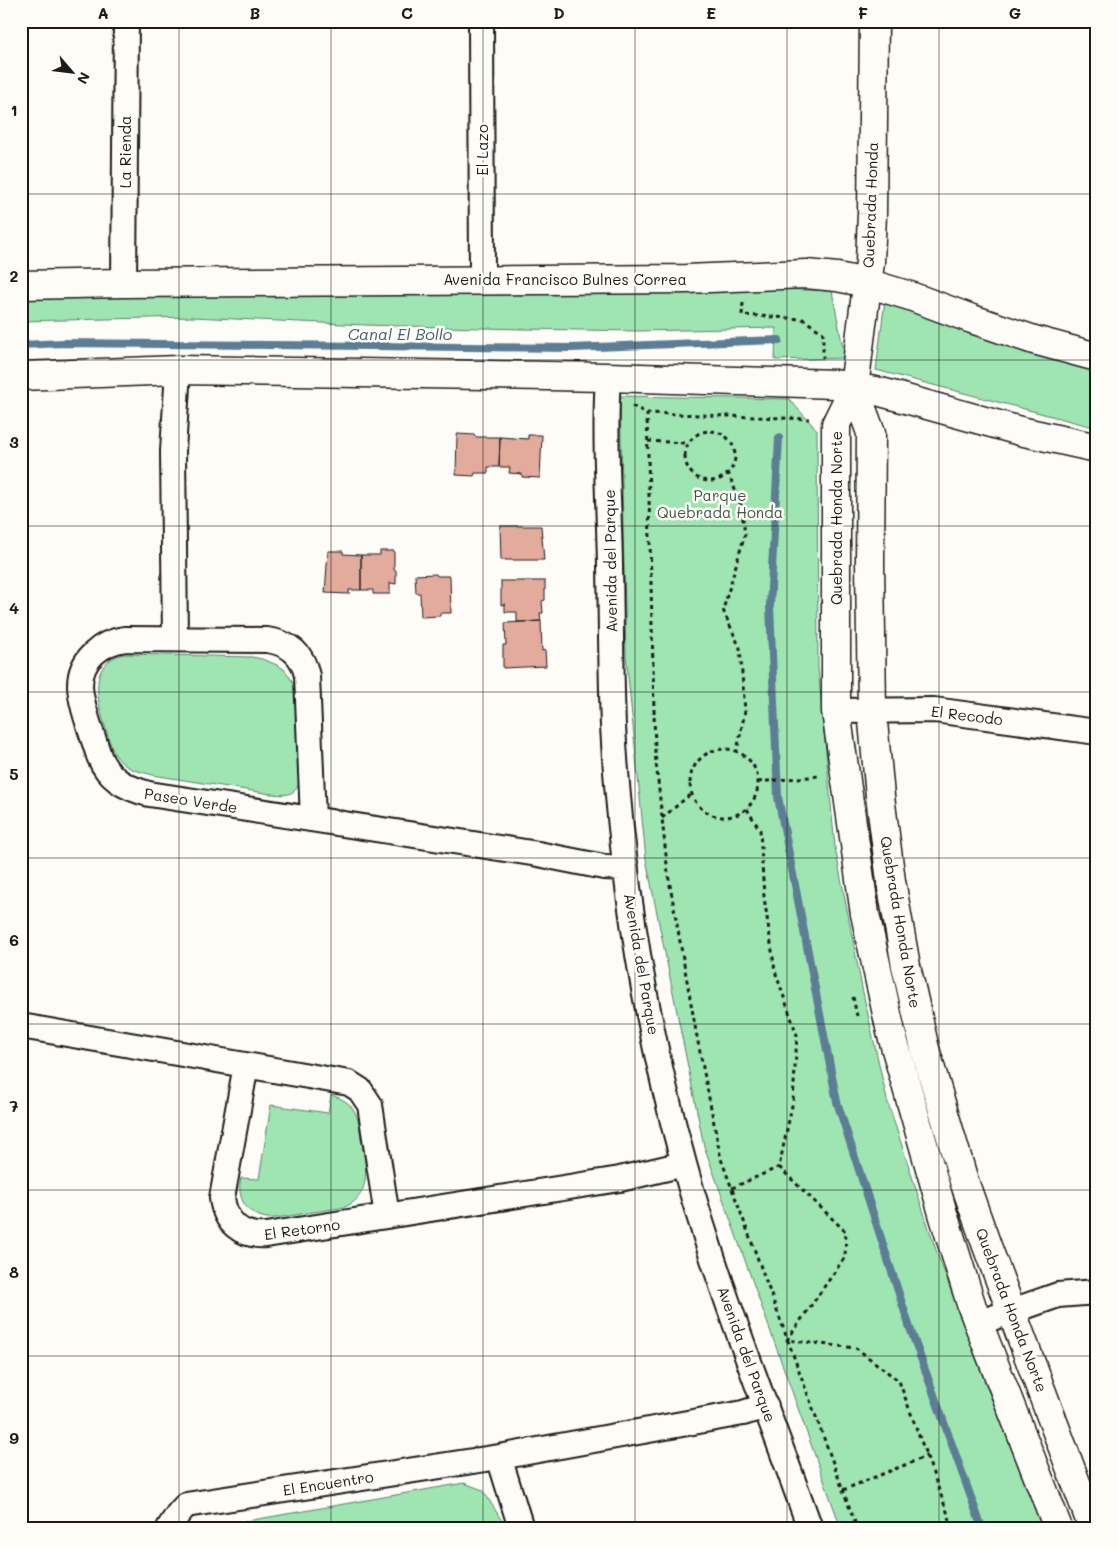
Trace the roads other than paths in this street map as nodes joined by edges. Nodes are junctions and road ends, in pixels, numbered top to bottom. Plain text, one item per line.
1 (126, 21) edge
2 (481, 21) edge
3 (874, 21) edge
4 (482, 280) junction
5 (124, 283) junction
6 (867, 283) junction
7 (21, 285) edge
8 (1097, 357) edge
9 (178, 370) junction
10 (21, 376) edge
11 (607, 385) junction
12 (854, 387) junction
13 (1097, 448) edge
14 (175, 639) junction
15 (836, 711) junction
16 (872, 711) junction
17 (1097, 732) edge
18 (313, 819) junction
19 (626, 868) junction
20 (21, 1026) edge
21 (246, 1066) junction
22 (684, 1164) junction
23 (387, 1216) junction
24 (1097, 1292) edge
25 (1013, 1311) junction
26 (978, 1323) junction
27 (766, 1406) junction
28 (499, 1457) junction
29 (169, 1528) edge
30 (521, 1528) edge
31 (810, 1528) edge
32 (1058, 1528) edge
33 (1093, 1528) edge

1 - 5 street, La Rienda
2 - 4 street, El Lazo
3 - 6 street, Quebrada Honda
4 - 5 street, Avenida Francisco Bulnes Correa
4 - 6 street, Avenida Francisco Bulnes Correa
5 - 7 street, Avenida Francisco Bulnes Correa
6 - 8 street, Avenida Francisco Bulnes Correa
6 - 12 street, Quebrada Honda
9 - 10 street
9 - 11 street
9 - 14 street
11 - 12 street
11 - 19 street, Avenida del Parque
12 - 13 street
12 - 15 street, Quebrada Honda Norte
12 - 16 street, Quebrada Honda Norte
14 - 18 street, Paseo Verde
14 - 18 street, Paseo Verde
15 - 16 street, El Recodo
15 - 26 street, Quebrada Honda Norte
16 - 17 street, El Recodo
16 - 25 street, Quebrada Honda Norte
18 - 19 street, Paseo Verde
19 - 22 street, Avenida del Parque
20 - 21 street
21 - 23 street
21 - 23 street, El Retorno
22 - 23 street, El Retorno
22 - 27 street, Avenida del Parque
24 - 25 street
25 - 26 street
25 - 33 street, Quebrada Honda Norte
26 - 32 street, Quebrada Honda Norte
27 - 28 street, El Encuentro
27 - 31 street, Avenida del Parque
28 - 29 street, El Encuentro
28 - 30 street

